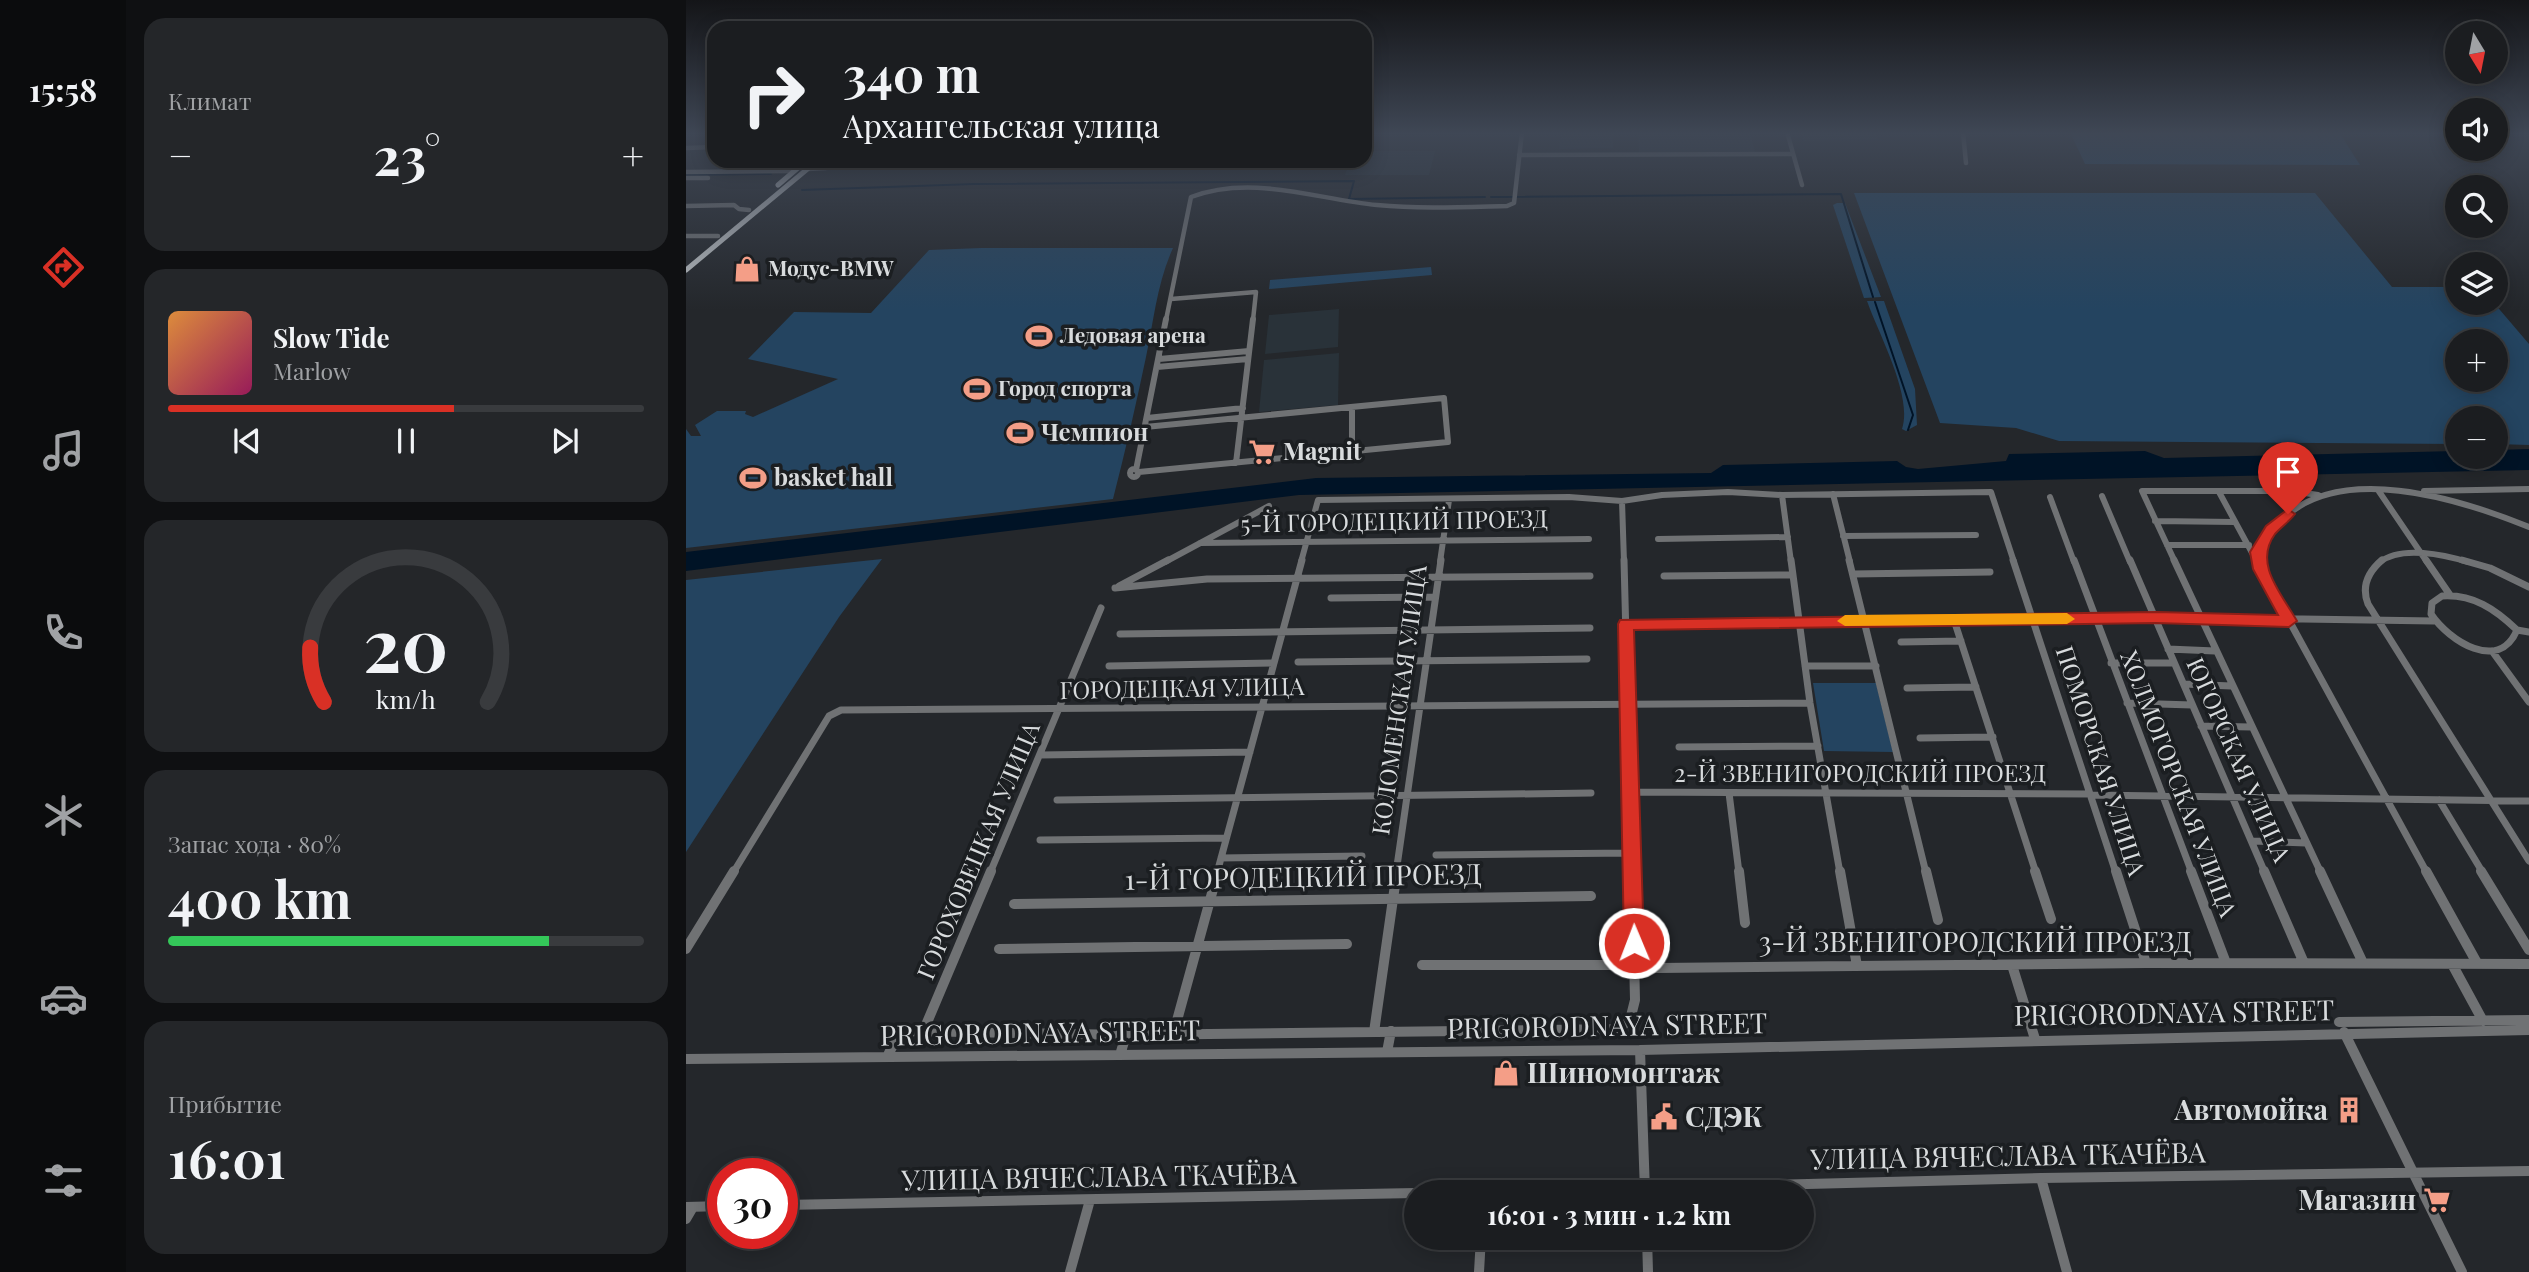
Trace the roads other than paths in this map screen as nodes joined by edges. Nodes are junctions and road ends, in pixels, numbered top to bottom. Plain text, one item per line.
1 (771, 191) edge
2 (781, 191) edge
3 (1200, 191) edge
4 (1297, 191) edge
5 (1515, 191) edge
6 (686, 206) edge
7 (749, 210) junction
8 (686, 236) edge
9 (718, 236) junction
10 (686, 263) edge
11 (686, 270) edge
12 (1171, 299) junction
13 (1249, 351) junction
14 (1158, 359) junction
15 (1248, 359) junction
16 (1157, 367) junction
17 (1352, 407) junction
18 (1243, 408) junction
19 (1147, 418) junction
20 (1242, 418) junction
21 (1145, 427) junction
22 (1352, 451) junction
23 (1236, 463) junction
24 (2529, 489) edge
25 (2378, 490) junction
26 (2219, 492) junction
27 (2420, 492) junction
28 (1833, 494) junction
29 (1782, 495) junction
30 (2318, 495) junction
31 (2102, 496) dead end
32 (2050, 497) dead end
33 (1448, 500) junction
34 (1622, 501) junction
35 (1269, 506) dead end
36 (2155, 521) junction
37 (2235, 522) junction
38 (2529, 527) edge
39 (1976, 535) dead end
40 (1843, 536) junction
41 (1788, 537) junction
42 (1589, 539) dead end
43 (1658, 539) dead end
44 (1442, 541) junction
45 (1307, 542) junction
46 (1200, 543) junction
47 (2167, 545) junction
48 (2249, 545) junction
49 (2420, 552) junction
50 (2260, 569) junction
51 (1990, 572) dead end
52 (1853, 574) junction
53 (1792, 575) junction
54 (1590, 576) dead end
55 (1664, 576) dead end
56 (1436, 578) junction
57 (1297, 579) junction
58 (2529, 587) edge
59 (2450, 595) junction
60 (1433, 597) junction
61 (1331, 598) dead end
62 (1101, 608) dead end
63 (2095, 618) junction
64 (2156, 618) junction
65 (2032, 619) junction
66 (2200, 619) junction
67 (1865, 620) junction
68 (1954, 620) junction
69 (1798, 621) junction
70 (2289, 621) junction
71 (2434, 621) junction
72 (2378, 622) junction
73 (1626, 624) junction
74 (1590, 628) dead end
75 (1428, 630) junction
76 (2517, 630) junction
77 (1283, 632) junction
78 (2529, 632) edge
79 (1120, 634) dead end
80 (1961, 641) junction
81 (1901, 642) dead end
82 (2168, 649) junction
83 (2215, 651) junction
84 (2493, 651) junction
85 (1587, 659) dead end
86 (1424, 660) junction
87 (1298, 662) dead end
88 (1274, 663) junction
89 (2110, 663) junction
90 (2174, 663) junction
91 (1109, 666) dead end
92 (1805, 666) junction
93 (1876, 666) junction
94 (2184, 684) junction
95 (2231, 686) junction
96 (1976, 687) junction
97 (1908, 688) dead end
98 (2529, 702) edge
99 (1810, 703) junction
100 (2127, 704) junction
101 (1628, 705) junction
102 (2192, 705) junction
103 (1418, 706) junction
104 (1262, 707) junction
105 (1059, 709) junction
106 (2202, 726) junction
107 (2251, 727) junction
108 (1920, 737) dead end
109 (1993, 737) junction
110 (1818, 746) junction
111 (1679, 747) dead end
112 (1250, 752) junction
113 (1040, 755) junction
114 (1630, 792) junction
115 (1591, 793) dead end
116 (1729, 793) junction
117 (1828, 793) junction
118 (1908, 794) junction
119 (2011, 794) junction
120 (2090, 795) junction
121 (2162, 796) junction
122 (2232, 796) junction
123 (2285, 796) junction
124 (1237, 797) junction
125 (1406, 797) junction
126 (2388, 799) junction
127 (1057, 800) dead end
128 (2439, 800) junction
129 (2491, 801) junction
130 (2529, 801) edge
131 (1226, 838) junction
132 (1040, 840) dead end
133 (2253, 841) junction
134 (2306, 843) junction
135 (1632, 853) junction
136 (1436, 855) dead end
137 (1362, 856) dead end
138 (1221, 858) junction
139 (2529, 861) edge
140 (1591, 896) dead end
141 (1392, 899) junction
142 (1209, 902) junction
143 (1014, 904) dead end
144 (2051, 919) dead end
145 (1938, 920) dead end
146 (1745, 923) dead end
147 (1347, 944) dead end
148 (1197, 945) junction
149 (686, 949) edge
150 (999, 949) dead end
151 (2529, 950) edge
152 (2146, 963) junction
153 (2226, 963) junction
154 (2304, 963) junction
155 (2363, 963) junction
156 (2477, 963) junction
157 (2452, 964) junction
158 (2529, 964) edge
159 (1422, 965) dead end
160 (1634, 965) junction
161 (2012, 965) junction
162 (1857, 966) junction
163 (2529, 1020) edge
164 (2483, 1021) junction
165 (2342, 1027) junction
166 (2529, 1030) edge
167 (923, 1031) junction
168 (1391, 1031) junction
169 (1374, 1032) junction
170 (1126, 1035) junction
171 (1173, 1035) junction
172 (2035, 1039) junction
173 (1640, 1050) junction
174 (1387, 1052) junction
175 (1120, 1055) junction
176 (887, 1057) junction
177 (686, 1059) edge
178 (2529, 1171) edge
179 (2413, 1172) junction
180 (2041, 1178) junction
181 (1645, 1180) edge
182 (1814, 1184) edge
183 (1404, 1193) edge
184 (1090, 1200) junction
185 (798, 1205) edge
186 (707, 1206) edge
187 (689, 1207) edge
188 (686, 1219) edge
189 (1480, 1250) edge
190 (1647, 1250) edge
191 (1070, 1272) edge
192 (1479, 1272) edge
193 (1648, 1272) edge
194 (2067, 1272) edge
195 (2462, 1272) edge

1 - 7 main road
2 - 11 main road
3 - 12 street
4 - 5 street
6 - 7 street
7 - 9 main road
8 - 9 street
9 - 10 main road
12 - 13 street
12 - 14 street
13 - 14 street
13 - 15 street
14 - 16 street
15 - 16 street
15 - 18 street
16 - 19 street
17 - 20 street
17 - 22 street
17 - 22 street
18 - 19 street
18 - 20 street
19 - 21 street
20 - 21 street
20 - 23 street
21 - 23 street
22 - 23 street
24 - 27 street
25 - 27 street
25 - 30 street
25 - 49 street
26 - 30 street
26 - 36 street
26 - 37 street
27 - 38 street
28 - 29 street
28 - 40 street
28 - 65 street, ПОМОРСКАЯ УЛИЦА
29 - 34 street
29 - 41 street
30 - 50 street
31 - 64 street, ЮГОРСКАЯ УЛИЦА
32 - 63 street, ХОЛМОГОРСКАЯ УЛИЦА
33 - 34 street
33 - 44 street, КОЛОМЕНСКАЯ УЛИЦА
33 - 45 street
34 - 73 street
35 - 46 street
36 - 37 street
36 - 47 street
37 - 48 street
39 - 40 street
40 - 52 street
41 - 43 street
41 - 53 street
42 - 44 street, 5-Й ГОРОДЕЦКИЙ ПРОЕЗД
44 - 45 street, 5-Й ГОРОДЕЦКИЙ ПРОЕЗД
44 - 56 street, КОЛОМЕНСКАЯ УЛИЦА
45 - 46 street, 5-Й ГОРОДЕЦКИЙ ПРОЕЗД
45 - 57 street
46 - 57 street
47 - 48 street
47 - 66 street
48 - 50 street
49 - 58 street
49 - 59 street
49 - 72 street
50 - 70 street
51 - 52 street
52 - 67 street
53 - 55 street
53 - 69 street
54 - 56 street
56 - 57 street
56 - 60 street, КОЛОМЕНСКАЯ УЛИЦА
57 - 77 street
59 - 71 street
59 - 76 street
60 - 61 street
60 - 75 street, КОЛОМЕНСКАЯ УЛИЦА
62 - 105 street, ГОРОХОВЕЦКАЯ УЛИЦА
63 - 64 street
63 - 65 street
63 - 89 street, ХОЛМОГОРСКАЯ УЛИЦА
64 - 66 street
64 - 82 street, ЮГОРСКАЯ УЛИЦА
65 - 68 street
65 - 120 street, ПОМОРСКАЯ УЛИЦА
66 - 70 street
66 - 83 street
67 - 68 street
67 - 69 street
67 - 93 street
68 - 80 street
69 - 73 street
69 - 92 street
70 - 72 street
70 - 126 street
71 - 72 street
71 - 84 street
72 - 129 street
73 - 101 street
74 - 75 street
75 - 77 street
75 - 86 street, КОЛОМЕНСКАЯ УЛИЦА
76 - 78 street
76 - 84 street
77 - 79 street
77 - 88 street
80 - 81 street
80 - 96 street
82 - 83 street
82 - 90 street, ЮГОРСКАЯ УЛИЦА
83 - 95 street
84 - 98 street
85 - 86 street
86 - 87 street
86 - 103 street, КОЛОМЕНСКАЯ УЛИЦА
88 - 91 street
88 - 104 street
89 - 90 street
89 - 100 street, ХОЛМОГОРСКАЯ УЛИЦА
90 - 94 street, ЮГОРСКАЯ УЛИЦА
92 - 93 street
92 - 99 street
93 - 118 street
94 - 95 street
94 - 102 street, ЮГОРСКАЯ УЛИЦА
95 - 107 street
96 - 97 street
96 - 109 street
99 - 101 street, ГОРОДЕЦКАЯ УЛИЦА
99 - 110 street
100 - 102 street
100 - 121 street, ХОЛМОГОРСКАЯ УЛИЦА
101 - 103 street, ГОРОДЕЦКАЯ УЛИЦА
101 - 114 street
102 - 106 street, ЮГОРСКАЯ УЛИЦА
103 - 104 street, ГОРОДЕЦКАЯ УЛИЦА
103 - 125 street, КОЛОМЕНСКАЯ УЛИЦА
104 - 105 street, ГОРОДЕЦКАЯ УЛИЦА
104 - 112 street
105 - 113 street, ГОРОХОВЕЦКАЯ УЛИЦА
105 - 149 street, ГОРОДЕЦКАЯ УЛИЦА
106 - 107 street
106 - 122 street, ЮГОРСКАЯ УЛИЦА
107 - 123 street
108 - 109 street
109 - 119 street
110 - 111 street, 2-Й ЗВЕНИГОРОДСКИЙ ПРОЕЗД
110 - 117 street
112 - 113 street
112 - 124 street
113 - 167 street, ГОРОХОВЕЦКАЯ УЛИЦА
114 - 116 street, 2-Й ЗВЕНИГОРОДСКИЙ ПРОЕЗД
114 - 135 street
115 - 125 street
116 - 117 street, 2-Й ЗВЕНИГОРОДСКИЙ ПРОЕЗД
116 - 146 street
117 - 118 street, 2-Й ЗВЕНИГОРОДСКИЙ ПРОЕЗД
117 - 162 street
118 - 119 street, 2-Й ЗВЕНИГОРОДСКИЙ ПРОЕЗД
118 - 145 street
119 - 120 street, 2-Й ЗВЕНИГОРОДСКИЙ ПРОЕЗД
119 - 144 street
120 - 121 street, 2-Й ЗВЕНИГОРОДСКИЙ ПРОЕЗД
120 - 152 street, ПОМОРСКАЯ УЛИЦА
121 - 122 street, 2-Й ЗВЕНИГОРОДСКИЙ ПРОЕЗД
121 - 153 street, ХОЛМОГОРСКАЯ УЛИЦА
122 - 123 street, 2-Й ЗВЕНИГОРОДСКИЙ ПРОЕЗД
122 - 133 street, ЮГОРСКАЯ УЛИЦА
123 - 126 street, 2-Й ЗВЕНИГОРОДСКИЙ ПРОЕЗД
123 - 134 street
124 - 125 street
124 - 127 street
124 - 131 street
125 - 141 street, КОЛОМЕНСКАЯ УЛИЦА
126 - 128 street, 2-Й ЗВЕНИГОРОДСКИЙ ПРОЕЗД
126 - 156 street
128 - 129 street, 2-Й ЗВЕНИГОРОДСКИЙ ПРОЕЗД
128 - 151 street
129 - 130 street, 2-Й ЗВЕНИГОРОДСКИЙ ПРОЕЗД
129 - 139 street
131 - 132 street
131 - 138 street
133 - 134 street
133 - 154 street, ЮГОРСКАЯ УЛИЦА
134 - 155 street
135 - 136 street
135 - 160 street
137 - 138 street
138 - 142 street
140 - 141 street, 1-Й ГОРОДЕЦКИЙ ПРОЕЗД
141 - 142 street, 1-Й ГОРОДЕЦКИЙ ПРОЕЗД
141 - 169 street, КОЛОМЕНСКАЯ УЛИЦА
142 - 143 street, 1-Й ГОРОДЕЦКИЙ ПРОЕЗД
142 - 148 street
147 - 148 street
148 - 150 street
148 - 171 street
152 - 153 street, 3-Й ЗВЕНИГОРОДСКИЙ ПРОЕЗД
152 - 161 street, 3-Й ЗВЕНИГОРОДСКИЙ ПРОЕЗД
153 - 154 street, 3-Й ЗВЕНИГОРОДСКИЙ ПРОЕЗД
154 - 155 street, 3-Й ЗВЕНИГОРОДСКИЙ ПРОЕЗД
155 - 157 street, 3-Й ЗВЕНИГОРОДСКИЙ ПРОЕЗД
156 - 157 street, 3-Й ЗВЕНИГОРОДСКИЙ ПРОЕЗД
156 - 158 street, 3-Й ЗВЕНИГОРОДСКИЙ ПРОЕЗД
157 - 164 street
159 - 160 street, 3-Й ЗВЕНИГОРОДСКИЙ ПРОЕЗД
160 - 162 street, 3-Й ЗВЕНИГОРОДСКИЙ ПРОЕЗД
160 - 168 street
161 - 162 street, 3-Й ЗВЕНИГОРОДСКИЙ ПРОЕЗД
161 - 172 street
163 - 164 street
164 - 165 street
165 - 166 street, PRIGORODNAYA STREET
165 - 172 street, PRIGORODNAYA STREET
165 - 179 street
167 - 170 street
167 - 176 street
168 - 169 street
168 - 174 street
169 - 171 street
170 - 171 street
170 - 175 street
172 - 173 street, PRIGORODNAYA STREET
173 - 174 street, PRIGORODNAYA STREET
173 - 181 street
174 - 175 street, PRIGORODNAYA STREET
175 - 176 street, PRIGORODNAYA STREET
176 - 177 street, PRIGORODNAYA STREET
178 - 179 street, УЛИЦА ВЯЧЕСЛАВА ТКАЧЁВА
179 - 180 street, УЛИЦА ВЯЧЕСЛАВА ТКАЧЁВА
179 - 195 street
180 - 182 street, УЛИЦА ВЯЧЕСЛАВА ТКАЧЁВА
180 - 194 street
183 - 184 street, УЛИЦА ВЯЧЕСЛАВА ТКАЧЁВА
184 - 185 street, УЛИЦА ВЯЧЕСЛАВА ТКАЧЁВА
184 - 191 street
186 - 187 street
187 - 188 street
189 - 192 street
190 - 193 street

